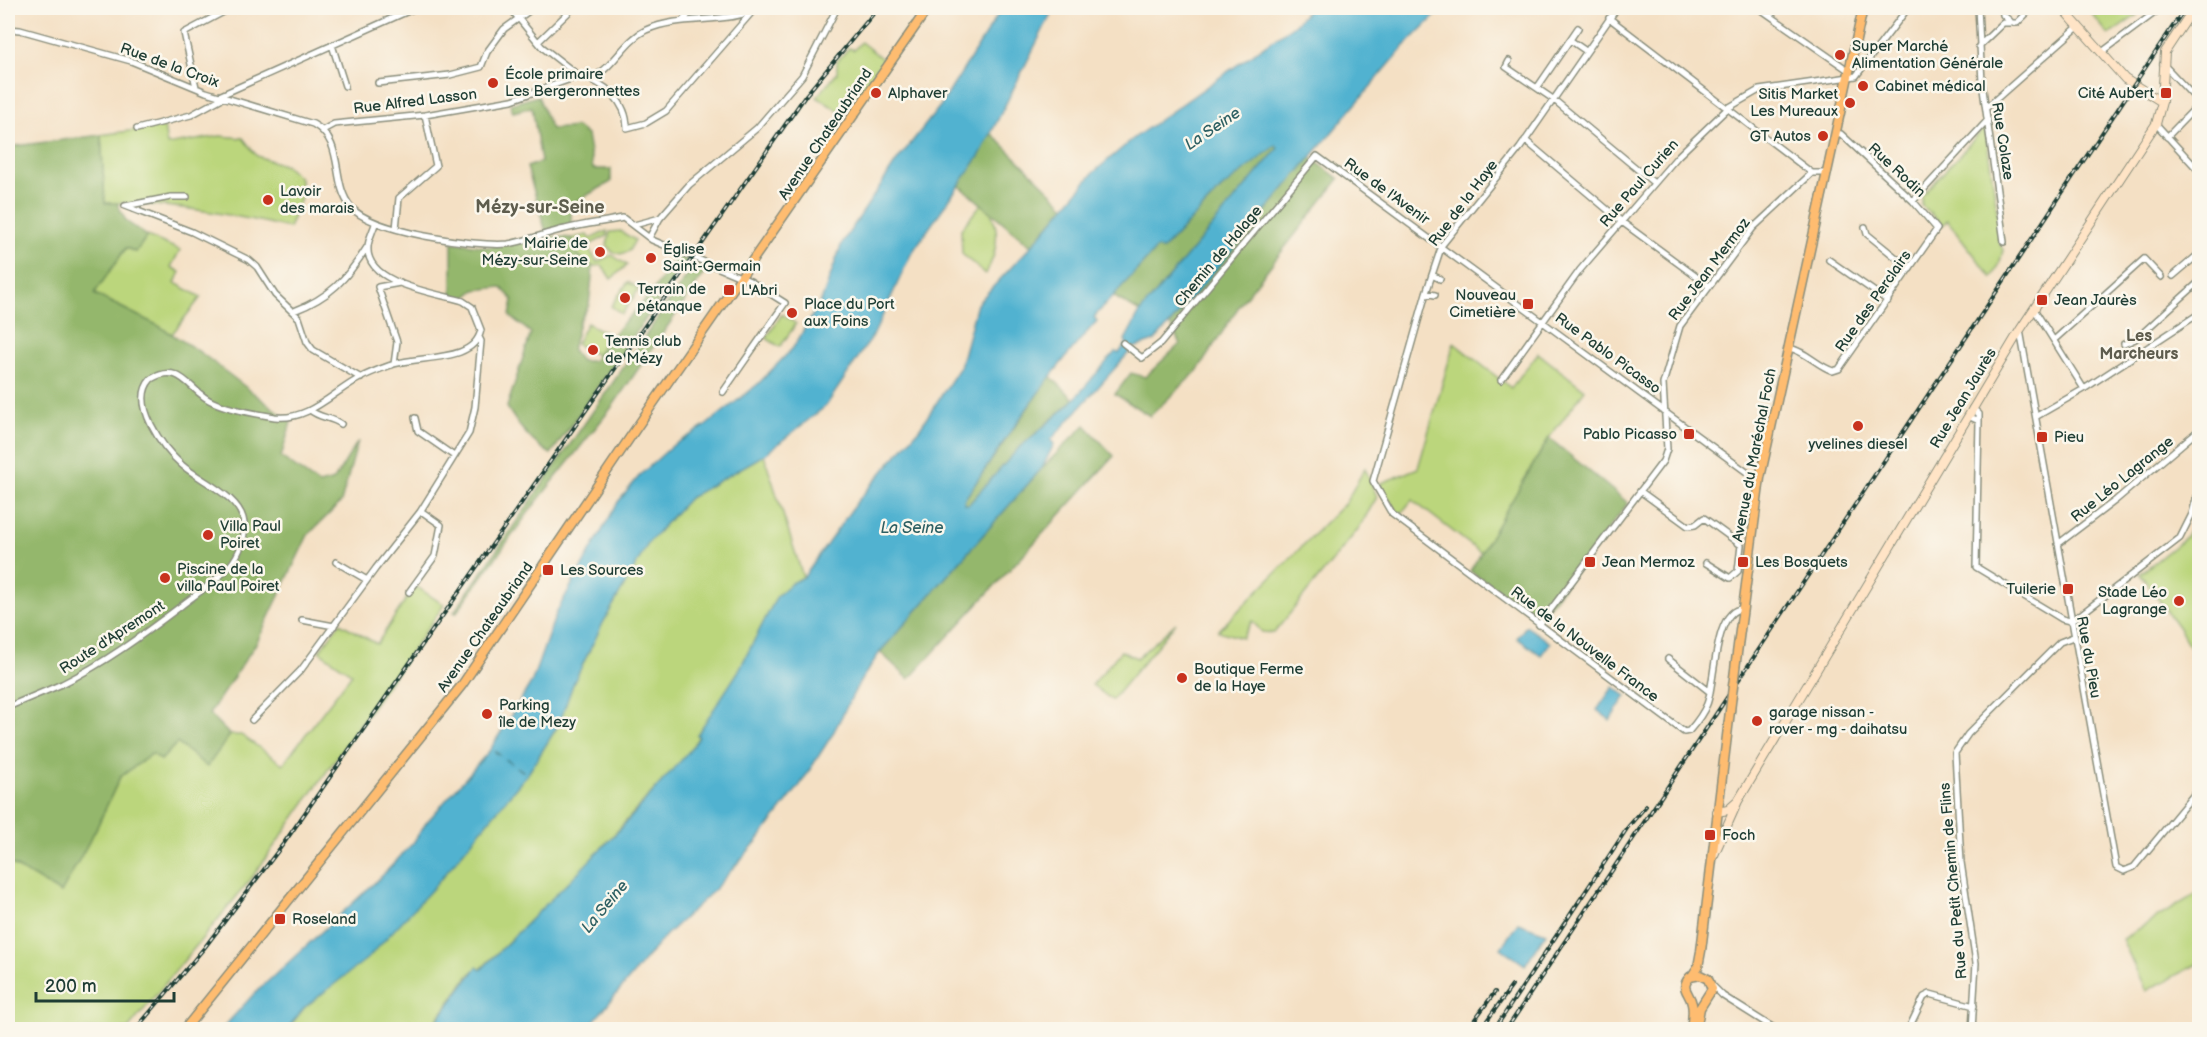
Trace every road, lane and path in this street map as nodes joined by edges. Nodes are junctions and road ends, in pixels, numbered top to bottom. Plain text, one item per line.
1 (231, 8) edge
2 (415, 8) edge
3 (510, 8) edge
4 (533, 8) edge
5 (573, 8) edge
6 (695, 8) edge
7 (761, 8) edge
8 (837, 8) edge
9 (928, 8) edge
10 (1617, 8) edge
11 (1759, 8) edge
12 (1863, 8) edge
13 (1908, 8) edge
14 (1978, 8) edge
15 (2002, 8) edge
16 (2032, 8) edge
17 (2062, 8) edge
18 (2162, 8) edge
19 (2197, 8) edge
20 (752, 12) junction
21 (685, 18) junction
22 (1609, 18) junction
23 (519, 19) junction
24 (2010, 21) junction
25 (2079, 26) junction
26 (1578, 28) dead end
27 (8, 29) edge
28 (1569, 40) junction
29 (538, 42) junction
30 (332, 45) junction
31 (1979, 46) junction
32 (1586, 51) junction
33 (2102, 52) junction
34 (1509, 61) dead end
35 (2163, 64) junction
36 (1847, 74) junction
37 (579, 75) junction
38 (589, 79) junction
39 (378, 83) dead end
40 (345, 86) dead end
41 (196, 87) junction
42 (1537, 88) junction
43 (221, 96) junction
44 (1553, 99) junction
45 (2162, 102) junction
46 (1728, 108) junction
47 (1986, 108) junction
48 (425, 115) junction
49 (1988, 120) junction
50 (2156, 124) junction
51 (137, 129) dead end
52 (322, 130) junction
53 (1836, 133) junction
54 (2167, 137) junction
55 (1525, 140) junction
56 (1317, 156) joint
57 (1827, 172) junction
58 (2199, 172) edge
59 (1812, 173) junction
60 (1654, 183) junction
61 (188, 197) dead end
62 (1914, 201) junction
63 (660, 218) junction
64 (1622, 222) junction
65 (375, 224) junction
66 (634, 225) junction
67 (1865, 227) dead end
68 (1937, 229) joint
69 (396, 230) junction
70 (651, 239) junction
71 (2004, 242) dead end
72 (1442, 245) junction
73 (368, 246) junction
74 (2199, 253) edge
75 (1829, 260) dead end
76 (1910, 269) junction
77 (1432, 276) junction
78 (2173, 276) dead end
79 (2161, 277) dead end
80 (743, 279) junction
81 (1440, 279) dead end
82 (2199, 281) edge
83 (400, 283) junction
84 (1709, 286) junction
85 (1426, 293) junction
86 (1435, 295) dead end
87 (1888, 301) junction
88 (2034, 309) junction
89 (294, 311) junction
90 (2199, 314) edge
91 (1544, 320) junction
92 (2020, 330) junction
93 (479, 337) junction
94 (2054, 340) junction
95 (1123, 343) dead end
96 (2124, 344) dead end
97 (1789, 348) junction
98 (394, 364) junction
99 (1503, 364) dead end
100 (1510, 369) junction
101 (361, 378) junction
102 (1502, 380) dead end
103 (2084, 389) junction
104 (723, 392) dead end
105 (1664, 409) junction
106 (310, 410) junction
107 (1970, 412) junction
108 (2037, 416) junction
109 (416, 418) dead end
110 (341, 424) dead end
111 (2198, 434) edge
112 (454, 456) junction
113 (1373, 474) joint
114 (1760, 478) junction
115 (2199, 483) edge
116 (1640, 491) junction
117 (421, 511) junction
118 (2058, 544) junction
119 (336, 562) dead end
120 (1706, 563) dead end
121 (367, 580) junction
122 (409, 592) dead end
123 (1742, 609) junction
124 (302, 620) dead end
125 (2070, 621) junction
126 (1539, 625) junction
127 (334, 626) junction
128 (2073, 637) junction
129 (1668, 659) dead end
130 (1710, 692) junction
131 (8, 707) edge
132 (252, 720) dead end
133 (2199, 787) edge
134 (1719, 797) junction
135 (1738, 801) junction
136 (1717, 815) junction
137 (1731, 817) junction
138 (1714, 855) junction
139 (1706, 913) junction
140 (1692, 976) junction
141 (1709, 982) junction
142 (1723, 996) junction
143 (1706, 998) junction
144 (1690, 999) junction
145 (1974, 1006) junction
146 (186, 1029) edge
147 (1693, 1029) edge
148 (1777, 1029) edge
149 (1908, 1029) edge
150 (1972, 1029) edge

1 - 41 street
2 - 30 street
3 - 23 street
4 - 23 street
5 - 29 street
6 - 21 street
7 - 20 street
8 - 63 street
9 - 80 main road, Avenue Chateaubriand
10 - 22 street, Rue de la Haye
11 - 36 street
12 - 36 main road, Avenue du Maréchal Foch
13 - 36 street
14 - 31 street, Rue Colaze
15 - 24 street
16 - 24 street
17 - 25 main road
18 - 33 street
19 - 35 main road, Rue Jean Jaurès
20 - 21 street
20 - 38 street
21 - 38 street
22 - 32 street, Rue de la Haye
22 - 46 street
23 - 29 street
23 - 39 street
24 - 31 street
25 - 33 main road
25 - 47 street
26 - 28 street
27 - 41 street, Rue de la Croix
28 - 32 street
28 - 42 street
29 - 37 street
30 - 40 street
30 - 43 street
31 - 47 street, Rue Colaze
32 - 44 street, Rue de la Haye
33 - 45 main road
34 - 42 street
35 - 45 main road, Rue Jean Jaurès
35 - 54 street
36 - 46 street, Rue Paul Curien
36 - 53 main road, Avenue du Maréchal Foch
37 - 38 street
37 - 48 street, Rue Alfred Lasson
41 - 43 street, Rue de la Croix
42 - 44 street
43 - 51 street
43 - 52 street, Rue de la Croix
44 - 55 street, Rue de la Haye
44 - 60 street
45 - 50 main road, Rue Jean Jaurès
46 - 59 street
46 - 60 street, Rue Paul Curien
47 - 49 street, Rue Colaze
48 - 52 street, Rue Alfred Lasson
48 - 69 street
49 - 62 street
49 - 71 street, Rue Colaze
50 - 54 street
50 - 88 main road, Rue Jean Jaurès
52 - 65 street
53 - 57 main road, Avenue du Maréchal Foch
53 - 62 street, Rue Rodin
54 - 58 street
55 - 64 street
55 - 72 street, Rue de la Haye
56 - 72 street, Rue de l'Avenir
56 - 95 street, Chemin de Halage
57 - 59 street
57 - 97 main road, Avenue du Maréchal Foch
59 - 84 street, Rue Jean Mermoz
60 - 64 street, Rue Paul Curien
61 - 89 street
62 - 68 street, Rue Rodin
63 - 66 street
63 - 70 street
64 - 84 street
64 - 91 street, Rue Paul Curien
65 - 69 street
65 - 73 street
66 - 69 street
66 - 70 street
67 - 76 street
68 - 76 street, Rue des Perclairs
70 - 80 street
72 - 77 street, Rue de la Haye
72 - 91 street, Rue Pablo Picasso
73 - 83 street
73 - 89 street
74 - 78 street
75 - 87 street
76 - 87 street, Rue des Perclairs
77 - 81 street
77 - 85 street, Rue de la Haye
79 - 94 street
80 - 104 street
80 - 146 main road, Avenue Chateaubriand
82 - 96 street
83 - 93 street
83 - 98 street
84 - 105 street, Rue Jean Mermoz
85 - 86 street
85 - 113 street, Rue de la Haye
87 - 97 street, Rue des Perclairs
88 - 92 main road, Rue Jean Jaurès
88 - 94 street
89 - 101 street
90 - 103 street
91 - 100 street, Rue Paul Curien
91 - 105 street, Rue Pablo Picasso
92 - 107 main road, Rue Jean Jaurès
92 - 108 street, Rue du Pieu
93 - 98 street, Route d'Apremont
93 - 112 street
94 - 103 street
97 - 114 main road, Avenue du Maréchal Foch
98 - 101 street, Route d'Apremont
99 - 100 street
100 - 102 street, Rue Paul Curien
101 - 106 street, Route d'Apremont
103 - 108 street
105 - 114 street, Rue Pablo Picasso
105 - 116 street, Rue Jean Mermoz
106 - 110 street
106 - 131 street, Route d'Apremont
107 - 125 street
107 - 135 main road, Rue Jean Jaurès
108 - 118 street, Rue du Pieu
109 - 112 street
111 - 118 street, Rue Léo Lagrange
112 - 117 street
113 - 126 street, Rue de la Nouvelle France
114 - 123 main road, Avenue du Maréchal Foch
115 - 125 street
116 - 120 street
116 - 126 street, Rue Jean Mermoz
117 - 121 street
117 - 122 street
118 - 125 street, Rue du Pieu
119 - 121 street
121 - 127 street
123 - 130 street, Rue de la Nouvelle France
123 - 134 main road, Avenue du Maréchal Foch, bridge
124 - 127 street
125 - 128 street, Rue du Pieu
126 - 130 street, Rue de la Nouvelle France
127 - 132 street
128 - 133 street, Rue du Pieu
128 - 145 street, Rue du Petit Chemin de Flins
129 - 130 street
134 - 135 main road
134 - 136 main road, Avenue du Maréchal Foch
135 - 136 main road
135 - 137 main road, Rue Jean Jaurès
136 - 137 main road
136 - 138 main road, Avenue du Maréchal Foch
137 - 138 main road, Rue Jean Jaurès
138 - 139 main road, Avenue du Maréchal Foch
139 - 140 main road, Avenue du Maréchal Foch
139 - 141 main road, Avenue du Maréchal Foch
140 - 141 main road
140 - 144 main road
141 - 142 street
141 - 143 main road
142 - 143 street
142 - 148 street
143 - 144 main road
143 - 147 main road
144 - 147 main road
145 - 149 street
145 - 150 street, Rue du Petit Chemin de Flins

